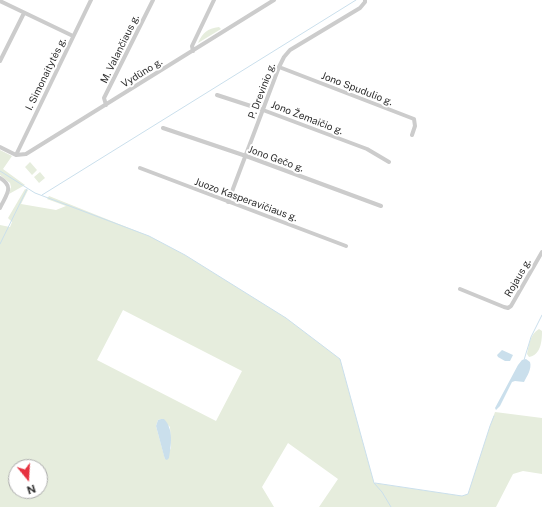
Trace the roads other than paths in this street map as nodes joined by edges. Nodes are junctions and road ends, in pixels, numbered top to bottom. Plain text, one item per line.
1 (0, 0) edge
2 (91, 0) edge
3 (153, 0) edge
4 (214, 0) edge
5 (274, 0) edge
6 (365, 0) edge
7 (24, 13) junction
8 (74, 36) junction
9 (193, 51) junction
10 (0, 61) edge
11 (279, 67) junction
12 (217, 95) dead end
13 (106, 105) junction
14 (264, 110) junction
15 (164, 128) dead end
16 (412, 134) dead end
17 (0, 147) edge
18 (16, 155) junction
19 (246, 156) junction
20 (389, 162) dead end
21 (140, 168) dead end
22 (0, 178) edge
23 (228, 202) junction
24 (381, 206) dead end
25 (0, 208) edge
26 (346, 246) dead end
27 (542, 252) edge
28 (460, 289) dead end

1 - 7 street
2 - 8 street, I. Simonaitytės g.
3 - 13 street, M. Valančiaus g.
4 - 9 street
5 - 9 street, Vydūno g.
6 - 11 street, P. Drevinio g.
7 - 8 street
7 - 10 street
8 - 18 street, I. Simonaitytės g.
9 - 13 street, Vydūno g.
11 - 14 street, P. Drevinio g.
11 - 16 street, Jono Spudulio g.
12 - 14 street, Jono Žemaičio g.
13 - 18 street, Vydūno g.
14 - 19 street, P. Drevinio g.
14 - 20 street, Jono Žemaičio g.
15 - 19 street, Jono Gečo g.
17 - 18 street
19 - 23 street, P. Drevinio g.
19 - 24 street, Jono Gečo g.
21 - 23 street, Juozo Kasperavičiaus g.
22 - 25 street
23 - 26 street, Juozo Kasperavičiaus g.
27 - 28 street, Rojaus g.

